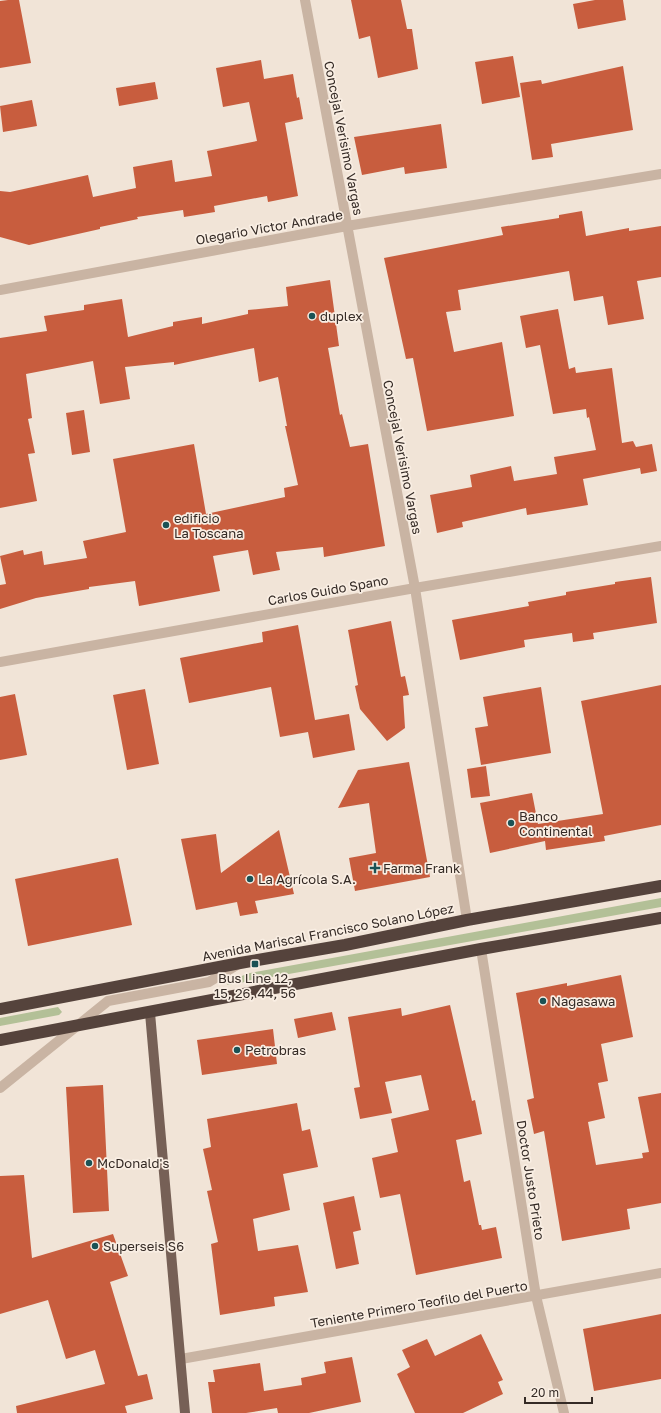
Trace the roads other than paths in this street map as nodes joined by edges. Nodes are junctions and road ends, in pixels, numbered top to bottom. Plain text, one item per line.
1 (305, 0) edge
2 (661, 174) edge
3 (347, 226) junction
4 (0, 290) edge
5 (661, 546) edge
6 (415, 588) junction
7 (0, 662) edge
8 (661, 886) edge
9 (661, 918) edge
10 (467, 920) junction
11 (482, 949) junction
12 (240, 963) junction
13 (0, 1009) edge
14 (150, 1012) junction
15 (80, 1025) junction
16 (0, 1040) edge
17 (0, 1088) edge
18 (661, 1273) edge
19 (536, 1296) junction
20 (181, 1359) junction
21 (185, 1413) edge
22 (564, 1413) edge

1 - 3 street, Concejal Verisimo Vargas
2 - 3 street, Olegario Victor Andrade
3 - 4 street, Olegario Victor Andrade
3 - 6 street, Concejal Verisimo Vargas
5 - 6 street, Carlos Guido Spano
6 - 7 street, Carlos Guido Spano
6 - 10 street, Concejal Verisimo Vargas
8 - 10 highway, Avenida Mariscal Francisco Solano López
9 - 11 highway
10 - 12 highway, Avenida Mariscal Francisco Solano López
11 - 14 highway
11 - 19 street, Doctor Justo Prieto
12 - 13 highway, Avenida Mariscal Francisco Solano López
12 - 15 street
14 - 15 highway
14 - 20 main road
15 - 16 highway
15 - 17 street
18 - 19 street, Teniente Primero Teofilo del Puerto
19 - 20 street, Teniente Primero Teofilo del Puerto
19 - 22 street, Doctor Justo Prieto
20 - 21 main road

